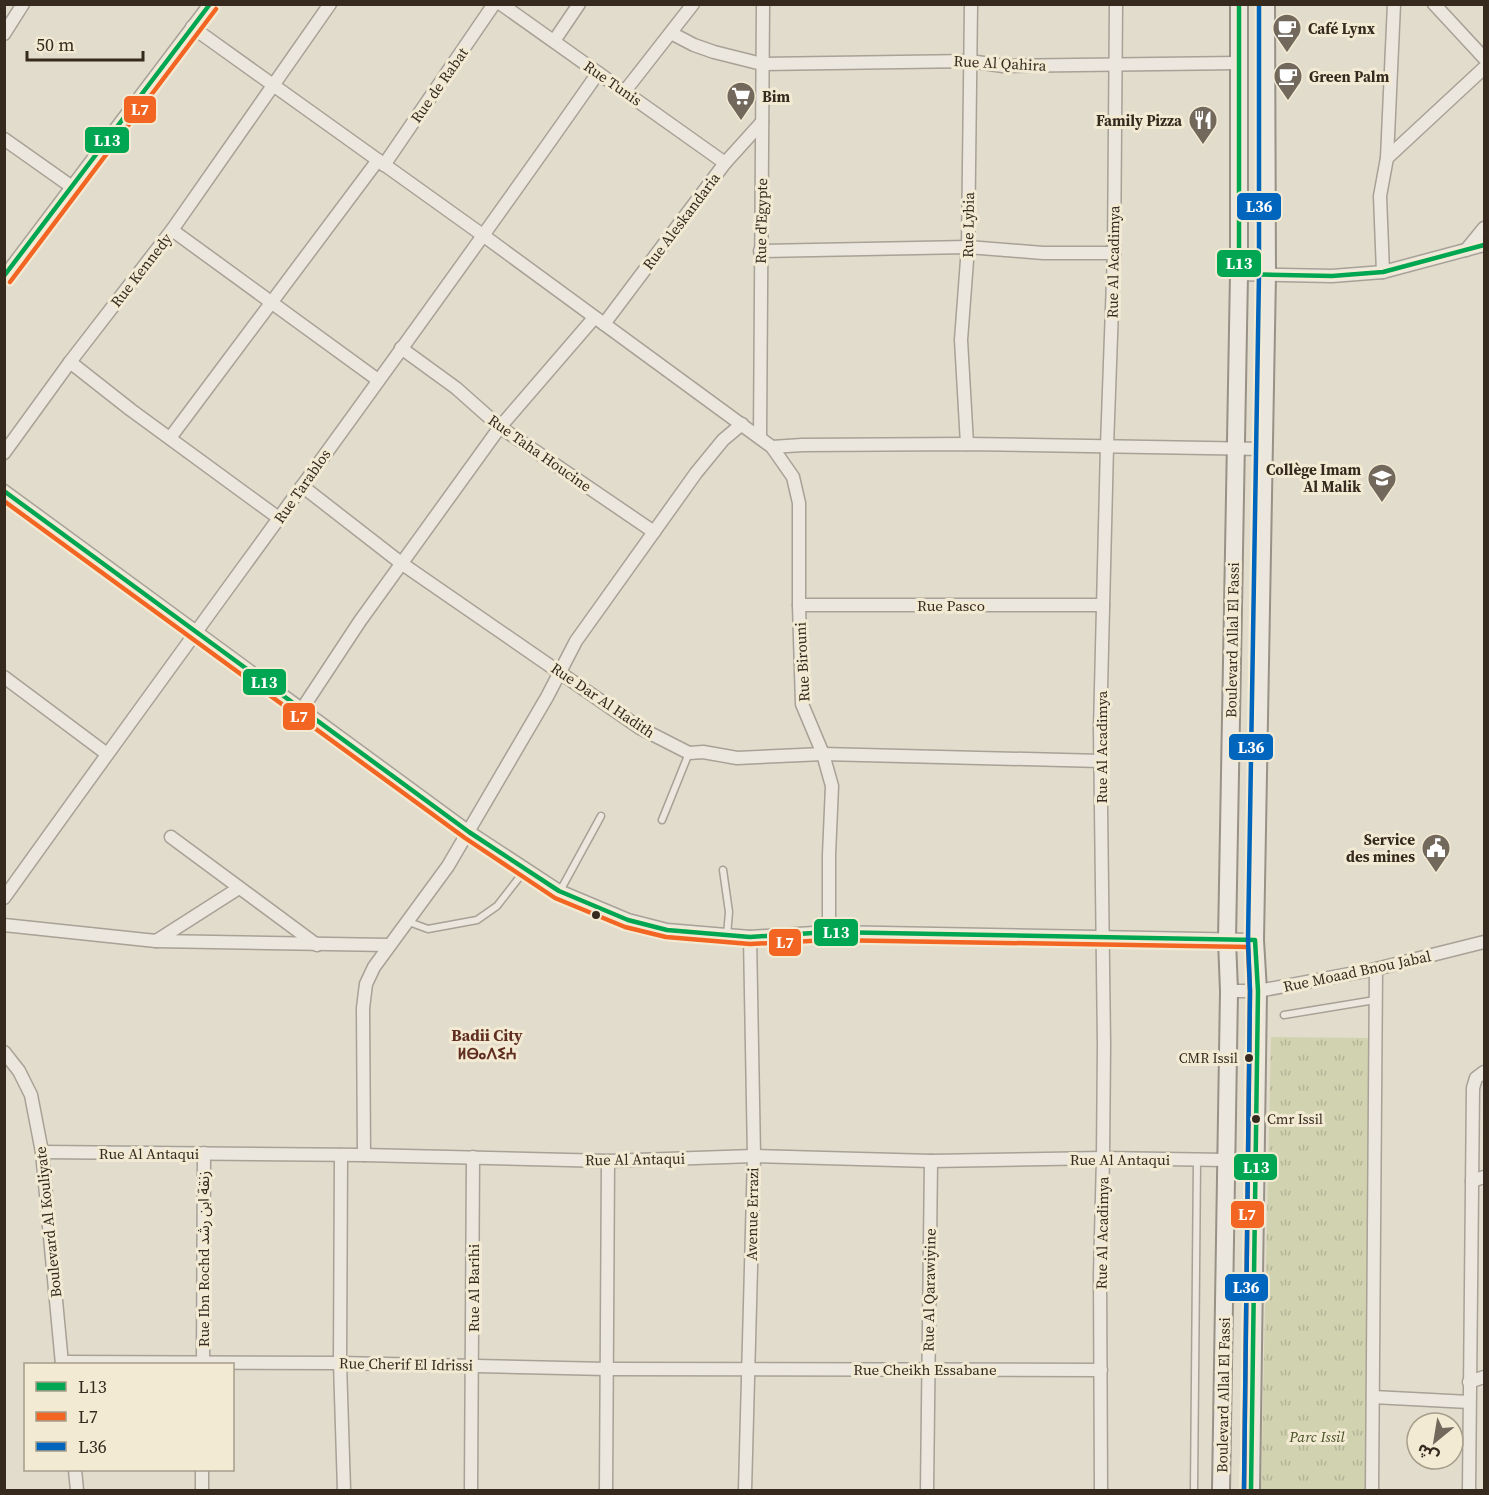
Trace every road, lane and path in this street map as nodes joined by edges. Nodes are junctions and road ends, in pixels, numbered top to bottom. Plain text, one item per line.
1 (23, 4) edge
2 (210, 4) edge
3 (330, 4) edge
4 (494, 4) edge
5 (501, 4) edge
6 (579, 4) edge
7 (693, 4) edge
8 (763, 4) edge
9 (971, 4) edge
10 (1116, 4) edge
11 (1239, 4) edge
12 (1266, 4) edge
13 (1394, 4) edge
14 (1434, 4) edge
15 (192, 27) junction
16 (671, 33) junction
17 (4, 34) edge
18 (554, 41) junction
19 (1485, 58) edge
20 (970, 61) junction
21 (1238, 63) junction
22 (762, 64) junction
23 (1116, 65) junction
24 (1485, 68) edge
25 (598, 73) junction
26 (274, 86) junction
27 (625, 91) junction
28 (762, 122) junction
29 (4, 139) edge
30 (1387, 158) junction
31 (381, 162) junction
32 (725, 163) junction
33 (72, 187) junction
34 (1485, 228) edge
35 (172, 230) junction
36 (484, 236) junction
37 (1485, 245) edge
38 (968, 247) junction
39 (1466, 250) junction
40 (760, 251) junction
41 (1114, 253) junction
42 (1383, 272) junction
43 (6, 274) edge
44 (1239, 274) junction
45 (1267, 274) junction
46 (271, 303) junction
47 (599, 321) junction
48 (401, 348) junction
49 (70, 362) junction
50 (378, 380) junction
51 (742, 424) junction
52 (500, 427) junction
53 (760, 437) junction
54 (170, 438) junction
55 (967, 444) junction
56 (1107, 446) junction
57 (772, 447) junction
58 (1236, 448) junction
59 (1264, 449) junction
60 (4, 453) edge
61 (302, 486) junction
62 (4, 491) edge
63 (280, 519) junction
64 (654, 532) junction
65 (401, 563) junction
66 (799, 605) junction
67 (1103, 605) junction
68 (196, 632) junction
69 (561, 672) junction
70 (4, 677) edge
71 (302, 709) junction
72 (688, 753) junction
73 (107, 754) junction
74 (823, 754) junction
75 (1101, 760) junction
76 (601, 816) dead end
77 (662, 820) dead end
78 (469, 832) junction
79 (171, 837) dead end
80 (525, 870) junction
81 (723, 870) dead end
82 (239, 888) junction
83 (559, 891) junction
84 (4, 898) edge
85 (409, 922) junction
86 (4, 925) edge
87 (829, 932) junction
88 (727, 935) junction
89 (750, 937) junction
90 (1102, 938) junction
91 (1227, 940) junction
92 (1255, 940) junction
93 (156, 941) junction
94 (1485, 942) edge
95 (317, 945) junction
96 (389, 945) junction
97 (1376, 969) junction
98 (1229, 991) junction
99 (1258, 992) junction
100 (1376, 1000) junction
101 (1284, 1015) dead end
102 (4, 1052) edge
103 (1485, 1072) edge
104 (42, 1152) junction
105 (204, 1153) junction
106 (341, 1155) junction
107 (364, 1155) junction
108 (754, 1156) junction
109 (473, 1157) junction
110 (1103, 1158) junction
111 (1197, 1160) junction
112 (1226, 1160) junction
113 (608, 1161) junction
114 (931, 1161) junction
115 (1485, 1177) edge
116 (1472, 1181) junction
117 (62, 1363) edge
118 (203, 1363) edge
119 (340, 1363) junction
120 (234, 1364) edge
121 (473, 1365) junction
122 (749, 1369) junction
123 (928, 1369) junction
124 (607, 1370) junction
125 (1101, 1370) junction
126 (1485, 1377) edge
127 (1469, 1382) junction
128 (1373, 1397) junction
129 (1468, 1402) junction
130 (75, 1471) edge
131 (202, 1471) edge
132 (77, 1491) edge
133 (202, 1491) edge
134 (344, 1491) edge
135 (471, 1491) edge
136 (606, 1491) edge
137 (746, 1491) edge
138 (927, 1491) edge
139 (1101, 1491) edge
140 (1194, 1491) edge
141 (1221, 1491) edge
142 (1251, 1491) edge
143 (1372, 1491) edge
144 (1468, 1491) edge

1 - 17 street
2 - 15 street
3 - 26 street, Rue Kennedy
4 - 31 street, Rue de Rabat
5 - 18 street, Rue Tunis
6 - 18 street
7 - 16 street
8 - 22 street, Rue d'Egypte
9 - 20 street, Rue Lybia
10 - 23 street, Rue Al Acadimya
11 - 21 main road, Boulevard Allal El Fassi
12 - 45 main road, Boulevard Allal El Fassi
13 - 30 street
14 - 19 street
15 - 26 street, Rue Birouni
15 - 33 street
16 - 22 street, Rue Al Qahira
16 - 27 street
18 - 25 street, Rue Tunis
20 - 22 street, Rue Al Qahira
20 - 23 street, Rue Al Qahira
20 - 38 street, Rue Lybia
21 - 23 street, Rue Al Qahira
21 - 44 main road, Boulevard Allal El Fassi
22 - 28 street, Rue d'Egypte
23 - 41 street, Rue Al Acadimya
24 - 30 street
25 - 27 street, Rue Tunis
25 - 36 street, Rue Tarablos
26 - 31 street, Rue Birouni
26 - 35 street, Rue Kennedy
27 - 32 street, Rue Tunis
28 - 32 street, Rue Aleskandaria
28 - 40 street, Rue d'Egypte
29 - 33 street
30 - 42 street
31 - 36 street, Rue Birouni
31 - 46 street, Rue de Rabat
32 - 47 street, Rue Aleskandaria
33 - 43 street
34 - 39 street
35 - 46 street
35 - 49 street, Rue Kennedy
36 - 47 street, Rue Birouni
36 - 48 street, Rue Tarablos
37 - 39 street
38 - 40 street
38 - 41 street
38 - 55 street, Rue Lybia
39 - 42 street
40 - 53 street, Rue d'Egypte
41 - 56 street, Rue Al Acadimya
42 - 45 street
44 - 45 street
44 - 58 main road, Boulevard Allal El Fassi
45 - 59 main road, Boulevard Allal El Fassi
46 - 50 street
46 - 54 street, Rue de Rabat
47 - 51 street, Rue Birouni
47 - 52 street, Rue Aleskandaria
48 - 50 street, Rue Tarablos
48 - 52 street, Rue Taha Houcine
49 - 54 street
49 - 60 street, Rue Kennedy
50 - 61 street, Rue Tarablos
51 - 53 street, Rue Birouni
51 - 64 street
52 - 64 street, Rue Taha Houcine
52 - 65 street, Rue Aleskandaria
53 - 57 street, Rue Birouni
54 - 63 street
55 - 56 street
55 - 57 street
56 - 58 street
56 - 67 street, Rue Al Acadimya
57 - 66 street, Rue Birouni
58 - 59 street
58 - 91 main road, Boulevard Allal El Fassi
59 - 92 main road, Boulevard Allal El Fassi
61 - 63 street, Rue Tarablos
61 - 65 street, Rue Dar Al Hadith
62 - 68 street
63 - 68 street, Rue Tarablos
64 - 69 street
65 - 69 street, Rue Dar Al Hadith
65 - 71 street, Rue Aleskandaria
66 - 67 street, Rue Pasco
66 - 74 street, Rue Birouni
67 - 75 street, Rue Al Acadimya
68 - 71 street
68 - 73 street, Rue Tarablos
69 - 72 street, Rue Dar Al Hadith
69 - 78 street
70 - 73 street
71 - 78 street
72 - 74 street, Rue Dar Al Hadith
72 - 77 lane
73 - 84 street, Rue Tarablos
74 - 75 street, Rue Dar Al Hadith
74 - 87 street, Rue Birouni
75 - 90 street, Rue Al Acadimya
76 - 83 lane
78 - 80 street
78 - 85 street
79 - 82 street
80 - 83 street
80 - 85 lane
81 - 88 lane
82 - 93 street
82 - 95 street
83 - 88 street
85 - 96 street
86 - 93 street
87 - 89 street
87 - 90 street
88 - 89 street
89 - 108 street, Avenue Errazi
90 - 91 street
90 - 110 street, Rue Al Acadimya
91 - 92 street
91 - 98 main road, Boulevard Allal El Fassi
92 - 99 main road, Boulevard Allal El Fassi
93 - 95 street
94 - 97 street, Rue Moaad Bnou Jabal
95 - 96 street
96 - 107 street
97 - 99 street, Rue Moaad Bnou Jabal
97 - 100 street
98 - 99 street, Rue Moaad Bnou Jabal
98 - 112 main road, Boulevard Allal El Fassi
99 - 142 main road, Boulevard Allal El Fassi
100 - 101 lane
100 - 128 street
102 - 104 street, Boulevard Al Kouliyate
103 - 116 street
104 - 105 street, Rue Al Antaqui
104 - 117 street, Boulevard Al Kouliyate
105 - 106 street, Rue Al Antaqui
105 - 118 street, Rue Ibn Rochd زنقة ابن رشد
106 - 107 street, Rue Al Antaqui
106 - 119 street
107 - 109 street, Rue Al Antaqui
108 - 113 street, Rue Al Antaqui
108 - 114 street, Rue Al Antaqui
108 - 122 street, Avenue Errazi
109 - 113 street, Rue Al Antaqui
109 - 121 street, Rue Al Barihi
110 - 111 street, Rue Al Antaqui
110 - 114 street, Rue Al Antaqui
110 - 125 street, Rue Al Acadimya
111 - 112 street, Rue Al Antaqui
111 - 140 lane
112 - 141 main road, Boulevard Allal El Fassi
113 - 124 street
114 - 123 street, Rue Al Qarawiyine
115 - 116 street
116 - 127 street
119 - 120 street, Rue Cherif El Idrissi
119 - 121 street, Rue Cherif El Idrissi
119 - 134 street
121 - 124 street, Rue Cherif El Idrissi
121 - 135 street, Rue Al Barihi
122 - 123 street, Rue Cheikh Essabane
122 - 124 street, Rue Cherif El Idrissi
122 - 137 street, Avenue Errazi
123 - 125 street, Rue Cheikh Essabane
123 - 138 street, Rue Al Qarawiyine
124 - 136 street
125 - 139 street, Rue Al Acadimya
126 - 127 street
127 - 129 street
128 - 129 street
128 - 143 street
129 - 144 street
130 - 132 street
131 - 133 street

